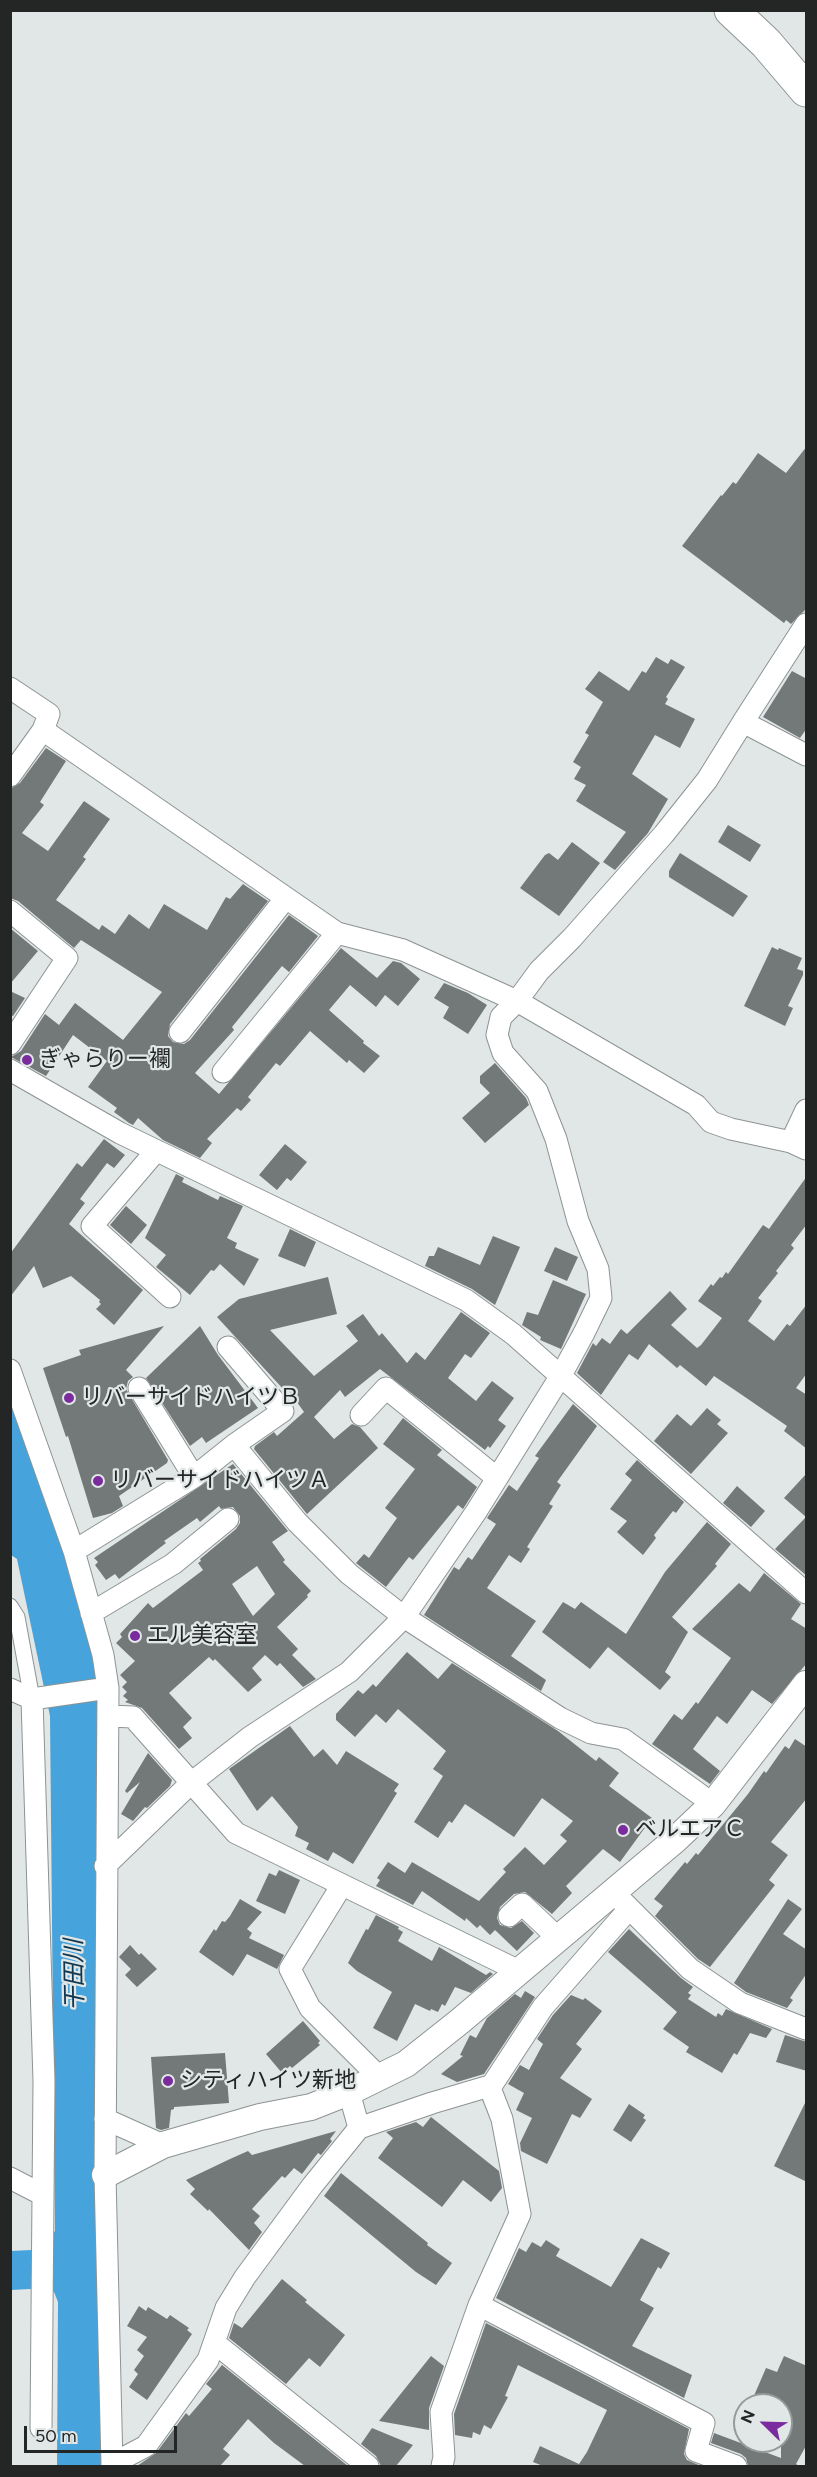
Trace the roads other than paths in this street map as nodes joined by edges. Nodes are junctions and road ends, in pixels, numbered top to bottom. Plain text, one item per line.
1 (730, 10) edge
2 (807, 90) edge
3 (807, 624) edge
4 (10, 688) edge
5 (743, 722) junction
6 (43, 730) junction
7 (807, 755) edge
8 (10, 776) edge
9 (285, 899) junction
10 (10, 911) edge
11 (337, 933) junction
12 (517, 1001) junction
13 (180, 1032) dead end
14 (10, 1044) edge
15 (10, 1070) edge
16 (224, 1072) dead end
17 (807, 1110) edge
18 (799, 1145) edge
19 (156, 1150) junction
20 (170, 1297) dead end
21 (228, 1347) dead end
22 (10, 1370) edge
23 (560, 1377) junction
24 (139, 1389) dead end
25 (361, 1415) dead end
26 (234, 1445) junction
27 (194, 1477) junction
28 (497, 1478) junction
29 (228, 1520) dead end
30 (74, 1551) junction
31 (807, 1593) edge
32 (10, 1606) edge
33 (91, 1613) junction
34 (404, 1617) junction
35 (807, 1684) edge
36 (10, 1689) edge
37 (103, 1689) junction
38 (35, 1698) junction
39 (109, 1716) junction
40 (191, 1783) junction
41 (712, 1804) junction
42 (105, 1866) junction
43 (342, 1885) junction
44 (621, 1900) junction
45 (508, 1916) dead end
46 (558, 1938) junction
47 (519, 1971) junction
48 (807, 2029) edge
49 (380, 2077) junction
50 (490, 2088) junction
51 (349, 2092) junction
52 (105, 2120) junction
53 (359, 2128) junction
54 (163, 2145) junction
55 (105, 2175) junction
56 (10, 2178) edge
57 (43, 2195) junction
58 (479, 2306) junction
59 (214, 2344) junction
60 (40, 2428) dead end
61 (356, 2463) edge
62 (112, 2465) edge
63 (442, 2466) edge
64 (736, 2466) edge

1 - 2 main road
3 - 5 street
4 - 6 street
5 - 7 street
5 - 12 street
6 - 8 street
6 - 9 street
9 - 11 street
9 - 13 street
10 - 14 street
11 - 12 street
11 - 16 street
12 - 18 street
12 - 23 street
15 - 19 street
17 - 18 street
19 - 20 street
19 - 23 street
21 - 26 street
22 - 30 street
23 - 28 street
23 - 31 street
24 - 27 street
25 - 28 street
26 - 27 street
26 - 34 street
27 - 30 street
28 - 34 street
29 - 33 street
30 - 33 street
32 - 38 street
33 - 37 street
34 - 40 street
34 - 41 street
35 - 41 street
36 - 38 street
37 - 38 street
37 - 39 street
38 - 57 street
39 - 40 street
39 - 42 street
40 - 42 street
40 - 43 street
41 - 44 street
42 - 52 street
43 - 47 street
43 - 49 street
44 - 46 street
44 - 48 street
44 - 50 street
45 - 46 street
46 - 47 street
47 - 49 street
49 - 51 street
50 - 53 street
50 - 58 street
51 - 53 street
51 - 54 street
52 - 54 street
52 - 55 street
53 - 59 street
54 - 55 street
55 - 62 street
56 - 57 street
57 - 60 street
58 - 63 street
58 - 64 street
59 - 61 street
59 - 62 street

